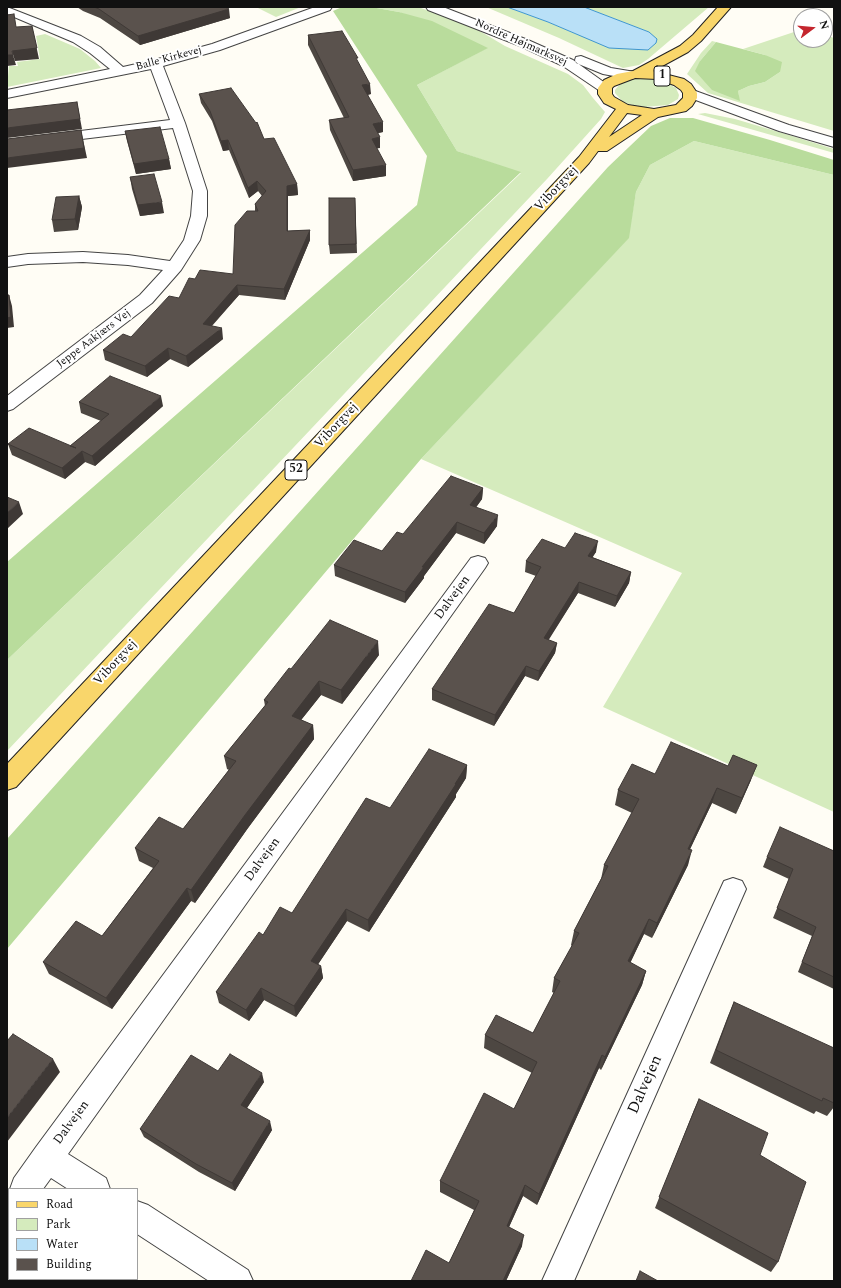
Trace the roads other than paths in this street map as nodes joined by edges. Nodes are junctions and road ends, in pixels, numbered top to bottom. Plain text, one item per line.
1 (326, 7) edge
2 (432, 7) edge
3 (462, 7) edge
4 (725, 7) edge
5 (7, 10) edge
6 (684, 50) junction
7 (156, 64) junction
8 (120, 71) junction
9 (633, 74) junction
10 (672, 79) junction
11 (605, 88) junction
12 (690, 93) junction
13 (7, 94) edge
14 (624, 108) junction
15 (681, 108) junction
16 (654, 113) junction
17 (178, 123) junction
18 (784, 128) junction
19 (834, 143) edge
20 (7, 144) edge
21 (584, 160) junction
22 (7, 262) edge
23 (175, 267) junction
24 (7, 405) edge
25 (478, 563) dead end
26 (7, 780) edge
27 (733, 889) dead end
28 (47, 1158) junction
29 (26, 1188) edge
30 (93, 1188) edge
31 (138, 1217) edge
32 (237, 1281) edge
33 (558, 1281) edge

1 - 7 street, Balle Kirkevej
2 - 11 street, Nordre Højmarksvej
3 - 9 street, Nordre Højmarksvej / 1
4 - 6 main road
5 - 8 street
6 - 9 main road, 1
6 - 10 main road, 1
7 - 8 street, Balle Kirkevej
7 - 17 street, Jeppe Aakjærs Vej
8 - 13 street, Balle Kirkevej
9 - 10 main road, 1
9 - 11 main road, 1
10 - 12 main road, 1
11 - 14 main road
12 - 15 main road
12 - 18 street, 1
14 - 16 main road
14 - 21 main road, Viborgvej
15 - 16 main road
15 - 18 street
16 - 21 main road, Viborgvej
17 - 20 street
17 - 23 street, Jeppe Aakjærs Vej
18 - 19 street
21 - 26 main road, Viborgvej / 52
22 - 23 street
23 - 24 street, Jeppe Aakjærs Vej
25 - 28 street, Dalvejen
27 - 33 street, Dalvejen
28 - 29 street, Dalvejen
28 - 30 street, Dalvejen
31 - 32 street

